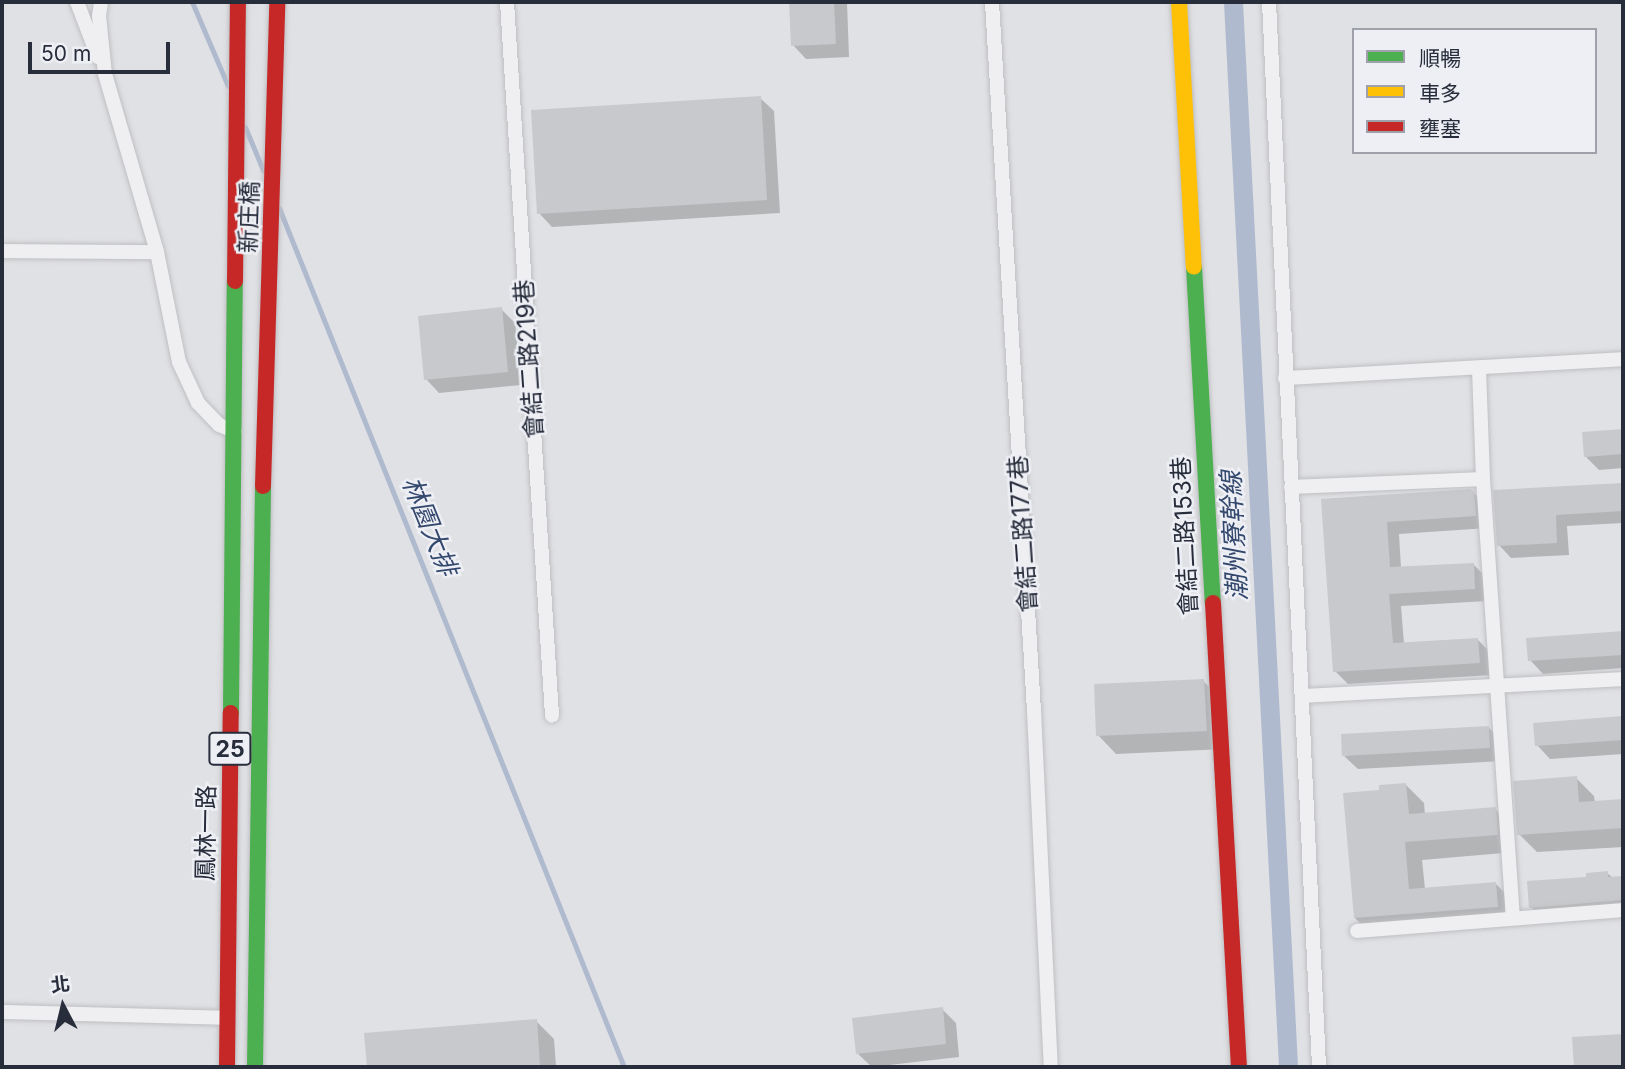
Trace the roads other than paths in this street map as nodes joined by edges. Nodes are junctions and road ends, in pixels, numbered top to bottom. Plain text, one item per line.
1 (77, 2) edge
2 (101, 2) edge
3 (238, 2) edge
4 (277, 2) edge
5 (507, 2) edge
6 (992, 2) edge
7 (1179, 2) edge
8 (1269, 2) edge
9 (105, 74) junction
10 (2, 251) edge
11 (157, 252) junction
12 (1623, 359) edge
13 (1479, 369) junction
14 (1285, 378) junction
15 (235, 431) junction
16 (264, 433) joint
17 (1483, 479) junction
18 (1291, 487) junction
19 (1623, 679) edge
20 (1497, 687) junction
21 (1301, 696) junction
22 (552, 716) dead end
23 (1623, 910) edge
24 (1513, 917) junction
25 (1357, 931) dead end
26 (2, 1012) edge
27 (228, 1018) junction
28 (227, 1067) edge
29 (255, 1067) edge
30 (1051, 1067) edge
31 (1240, 1067) edge
32 (1320, 1067) edge

1 - 9 street
2 - 9 street
3 - 15 main road, 新庄橋 / 25
4 - 16 main road, 新庄橋 / 25
5 - 22 street, 會結二路219巷
6 - 30 street, 會結二路177巷
7 - 31 main road, 會結二路153巷
8 - 14 street
9 - 11 street
10 - 11 street
11 - 15 street
12 - 13 street
13 - 14 street
13 - 17 street
14 - 18 street
15 - 27 main road, 鳳林一路 / 25
16 - 29 main road, 鳳林一路 / 25
17 - 18 street
17 - 20 street
18 - 21 street
19 - 20 street
20 - 21 street
20 - 24 street
21 - 32 street
23 - 24 street
24 - 25 street
26 - 27 street
27 - 28 main road, 鳳林一路 / 25

